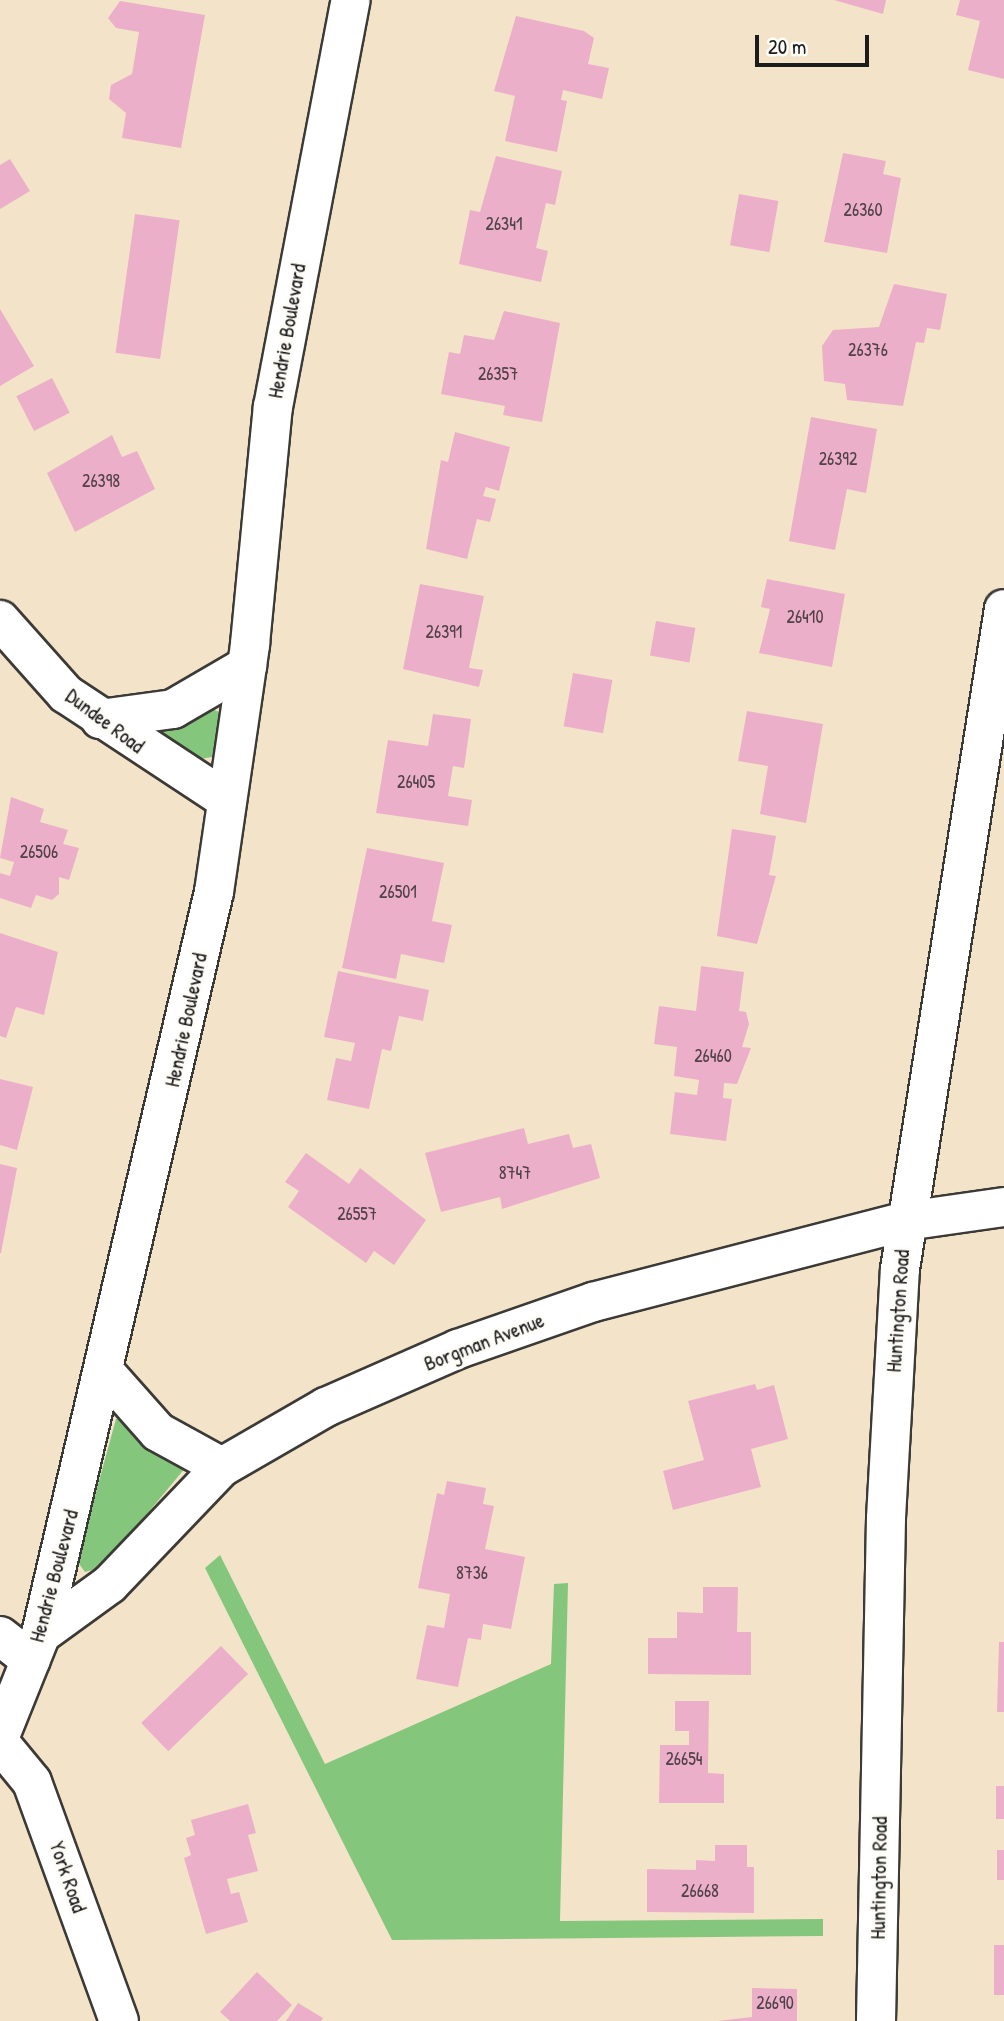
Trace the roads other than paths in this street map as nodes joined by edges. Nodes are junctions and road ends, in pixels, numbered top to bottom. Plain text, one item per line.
1 (351, 0) edge
2 (1004, 609) edge
3 (0, 620) edge
4 (247, 666) junction
5 (100, 719) junction
6 (227, 800) junction
7 (1004, 1208) edge
8 (906, 1221) junction
9 (104, 1371) junction
10 (222, 1467) junction
11 (0, 1636) edge
12 (36, 1647) junction
13 (0, 1736) edge
14 (0, 1743) edge
15 (119, 2021) edge
16 (876, 2021) edge

1 - 4 street, Hendrie Boulevard
2 - 8 street, Huntington Road
3 - 5 street, Dundee Road
4 - 5 street
4 - 6 street, Hendrie Boulevard
5 - 6 street, Dundee Road
6 - 9 street, Hendrie Boulevard
7 - 8 street, Borgman Avenue
8 - 10 street, Borgman Avenue
8 - 16 street, Huntington Road
9 - 10 street
9 - 12 street, Hendrie Boulevard
10 - 12 street, Borgman Avenue
11 - 12 street
12 - 13 street, Hendrie Boulevard
14 - 15 street, York Road

